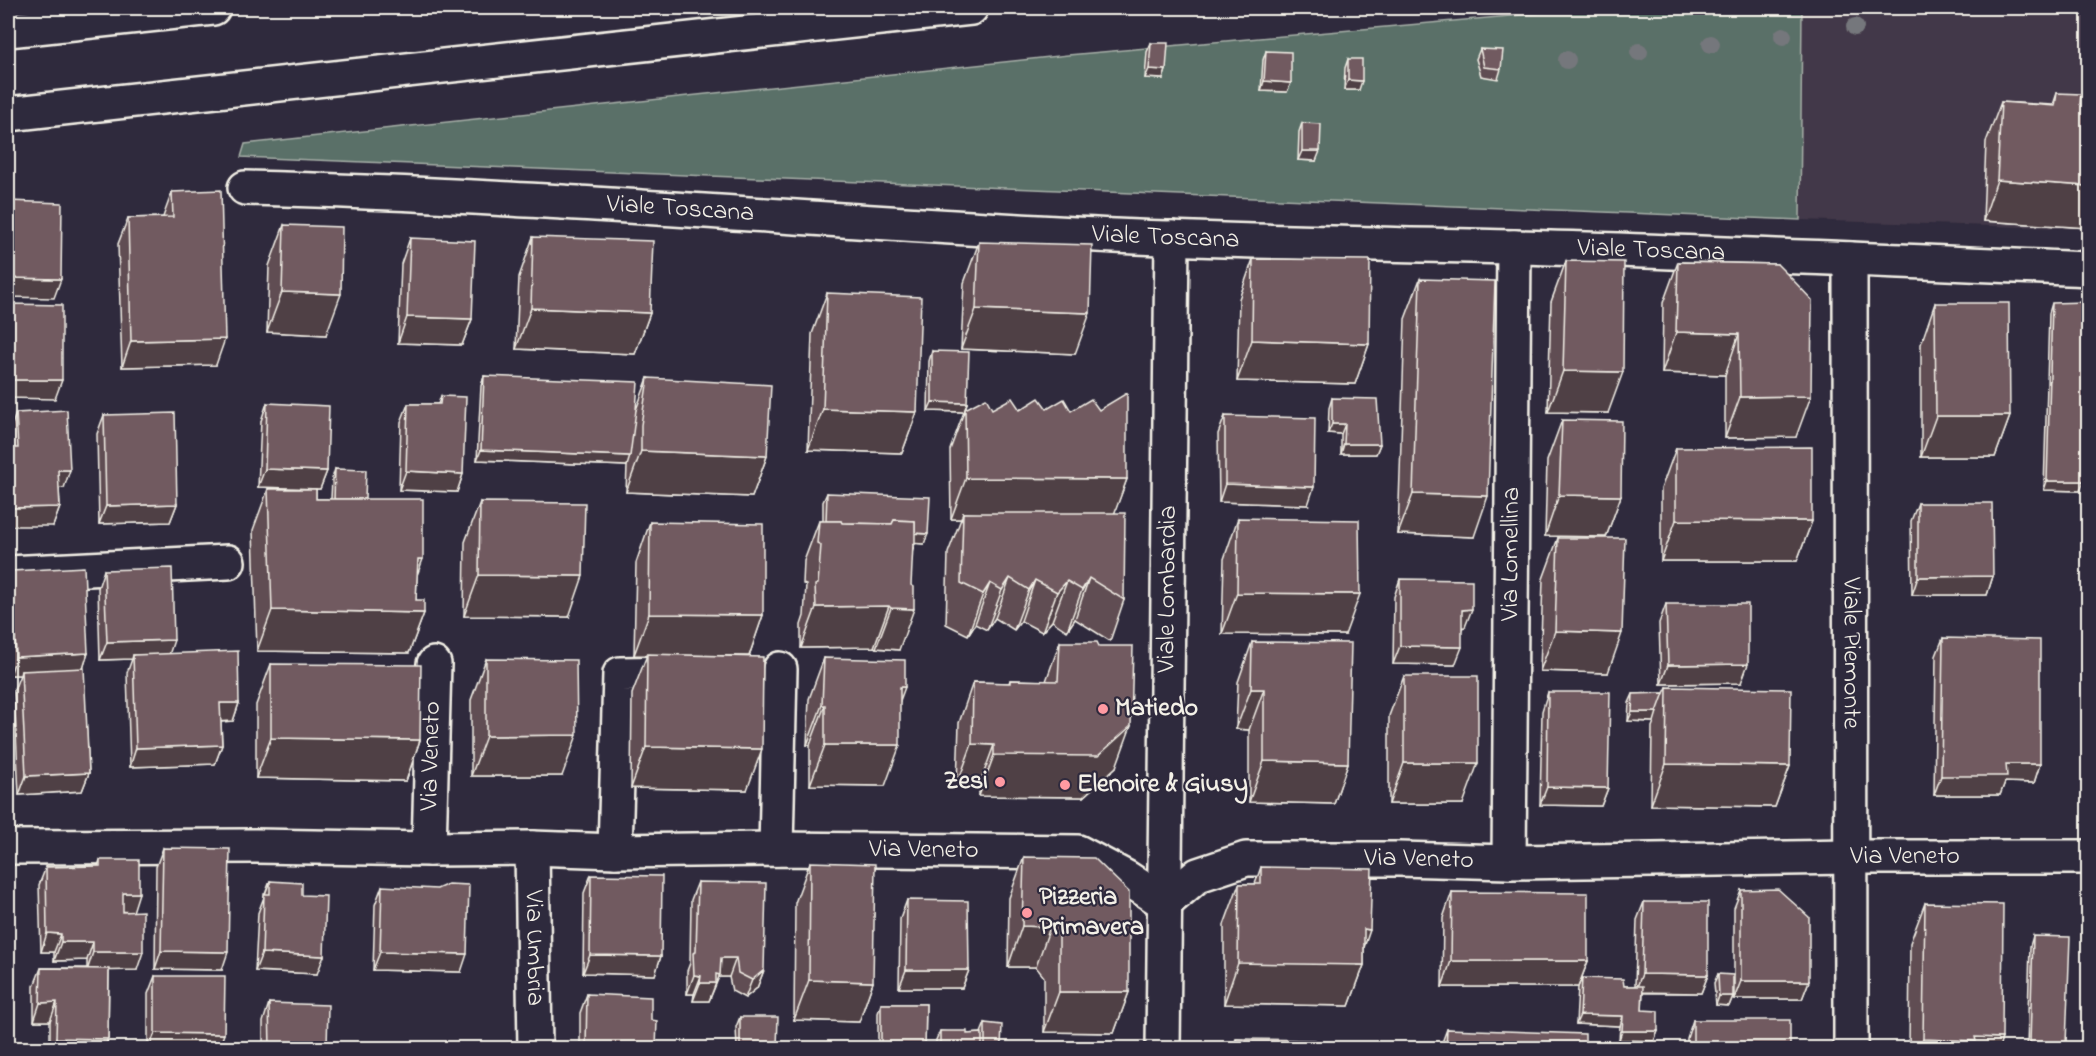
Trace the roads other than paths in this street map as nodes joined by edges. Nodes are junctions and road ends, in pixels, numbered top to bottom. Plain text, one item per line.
1 (213, 8) edge
2 (971, 8) edge
3 (8, 30) edge
4 (8, 114) edge
5 (245, 188) dead end
6 (1172, 238) junction
7 (1514, 247) junction
8 (1850, 259) junction
9 (2088, 269) edge
10 (228, 562) dead end
11 (8, 573) edge
12 (434, 664) dead end
13 (780, 669) dead end
14 (719, 673) edge
15 (8, 847) edge
16 (532, 848) junction
17 (429, 849) junction
18 (776, 849) junction
19 (615, 851) junction
20 (1850, 857) junction
21 (2088, 857) edge
22 (1509, 862) junction
23 (1165, 903) junction
24 (535, 1048) edge
25 (1163, 1048) edge
26 (1851, 1048) edge

1 - 3 main road
2 - 4 main road
5 - 6 main road, Viale Toscana
6 - 7 main road, Viale Toscana
6 - 23 main road, Viale Lombardia
7 - 8 main road, Viale Toscana
7 - 22 main road, Via Lomellina
8 - 9 main road, Viale Toscana
8 - 20 main road, Viale Piemonte
10 - 11 main road
12 - 17 main road, Via Veneto
13 - 18 main road
14 - 19 main road
15 - 17 main road, Via Veneto
16 - 17 main road, Via Veneto
16 - 19 main road, Via Veneto
16 - 24 main road, Via Umbria
18 - 19 main road, Via Veneto
18 - 23 main road, Via Veneto
20 - 21 main road, Via Veneto
20 - 22 main road, Via Veneto
20 - 26 main road, Viale Piemonte
22 - 23 main road, Via Veneto
23 - 25 main road, Viale Lombardia

